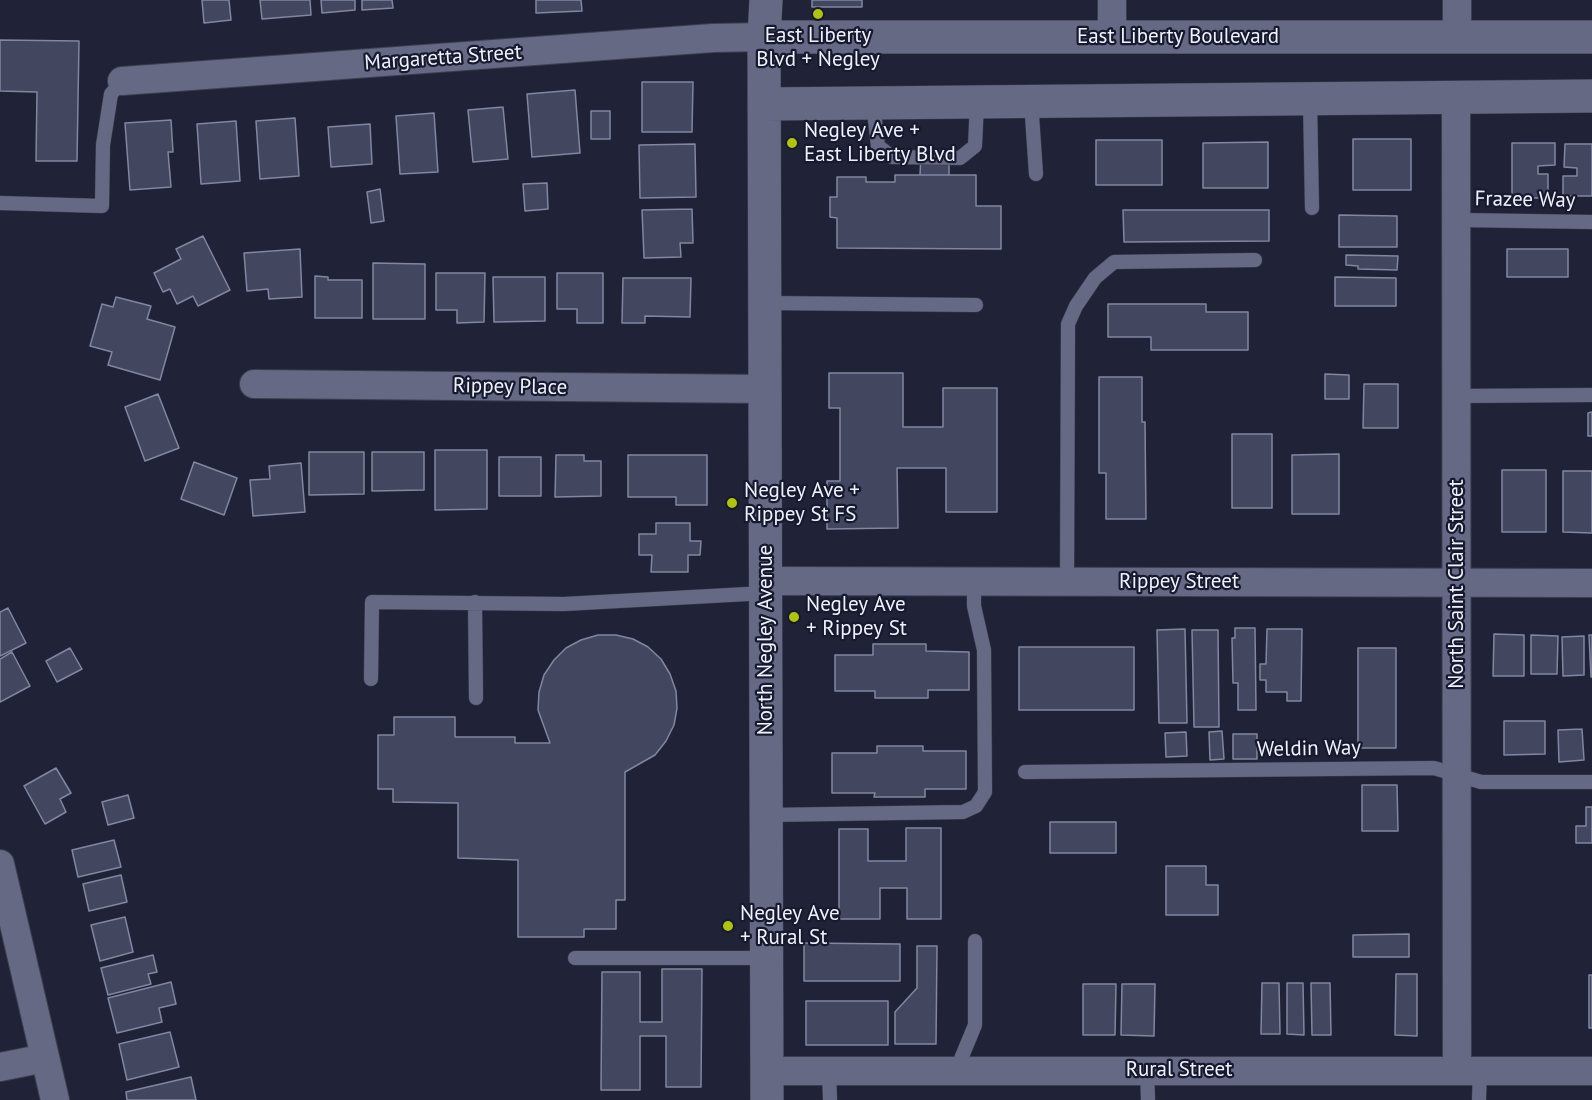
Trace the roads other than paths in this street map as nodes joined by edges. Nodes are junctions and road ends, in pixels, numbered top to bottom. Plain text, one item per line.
1 (766, 0) edge
2 (1112, 0) edge
3 (1457, 0) edge
4 (1112, 37) junction
5 (1457, 37) junction
6 (1592, 37) edge
7 (764, 38) junction
8 (122, 81) joint
9 (1592, 96) edge
10 (1456, 98) junction
11 (1031, 100) junction
12 (1310, 100) junction
13 (977, 101) junction
14 (873, 103) junction
15 (765, 104) junction
16 (1036, 174) dead end
17 (0, 203) edge
18 (1312, 208) dead end
19 (1458, 220) junction
20 (1592, 222) edge
21 (1255, 260) dead end
22 (765, 303) junction
23 (976, 305) dead end
24 (254, 384) dead end
25 (766, 389) junction
26 (1592, 395) edge
27 (1456, 396) junction
28 (974, 582) junction
29 (1067, 582) junction
30 (1458, 582) junction
31 (1592, 582) edge
32 (766, 587) junction
33 (475, 602) junction
34 (371, 679) dead end
35 (476, 698) dead end
36 (1025, 772) dead end
37 (1458, 775) junction
38 (1592, 782) edge
39 (766, 815) junction
40 (0, 864) edge
41 (975, 941) dead end
42 (575, 958) dead end
43 (767, 958) junction
44 (45, 1058) junction
45 (0, 1067) edge
46 (1147, 1070) junction
47 (1469, 1070) junction
48 (829, 1071) junction
49 (956, 1071) junction
50 (1592, 1071) edge
51 (767, 1086) edge
52 (55, 1100) edge
53 (830, 1100) edge
54 (1148, 1100) edge
55 (1479, 1100) edge

1 - 7 main road, North Negley Avenue
2 - 4 street
3 - 5 street
4 - 5 main road, East Liberty Boulevard
4 - 7 main road, East Liberty Boulevard
5 - 6 main road, East Liberty Boulevard
7 - 8 street, Margaretta Street
7 - 15 main road, North Negley Avenue
8 - 17 lane
9 - 10 main road
10 - 12 main road
10 - 19 street, North Saint Clair Street
11 - 12 main road
11 - 13 main road
11 - 16 lane
12 - 18 lane
13 - 14 main road
13 - 14 lane
14 - 15 main road
15 - 22 main road, North Negley Avenue
19 - 20 lane, Frazee Way
19 - 27 street, North Saint Clair Street
21 - 29 lane
22 - 23 lane
22 - 25 main road, North Negley Avenue
24 - 25 street, Rippey Place
25 - 32 main road, North Negley Avenue
26 - 27 lane
27 - 30 street, North Saint Clair Street
28 - 29 street, Rippey Street
28 - 32 street, Rippey Street
28 - 39 lane
29 - 30 street, Rippey Street
30 - 31 street, Rippey Street
30 - 37 street, North Saint Clair Street
32 - 33 lane
32 - 39 main road, North Negley Avenue
33 - 34 lane
33 - 35 lane
36 - 37 lane, Weldin Way
37 - 38 lane, Weldin Way
37 - 47 street, North Saint Clair Street
39 - 43 main road, North Negley Avenue
40 - 44 street
41 - 49 lane
42 - 43 lane
43 - 51 main road, North Negley Avenue
44 - 45 street
44 - 52 street
46 - 47 street, Rural Street
46 - 49 street, Rural Street
46 - 54 lane
47 - 50 street, Rural Street
47 - 55 lane
48 - 49 street, Rural Street
48 - 51 street, Rural Street
48 - 53 lane

